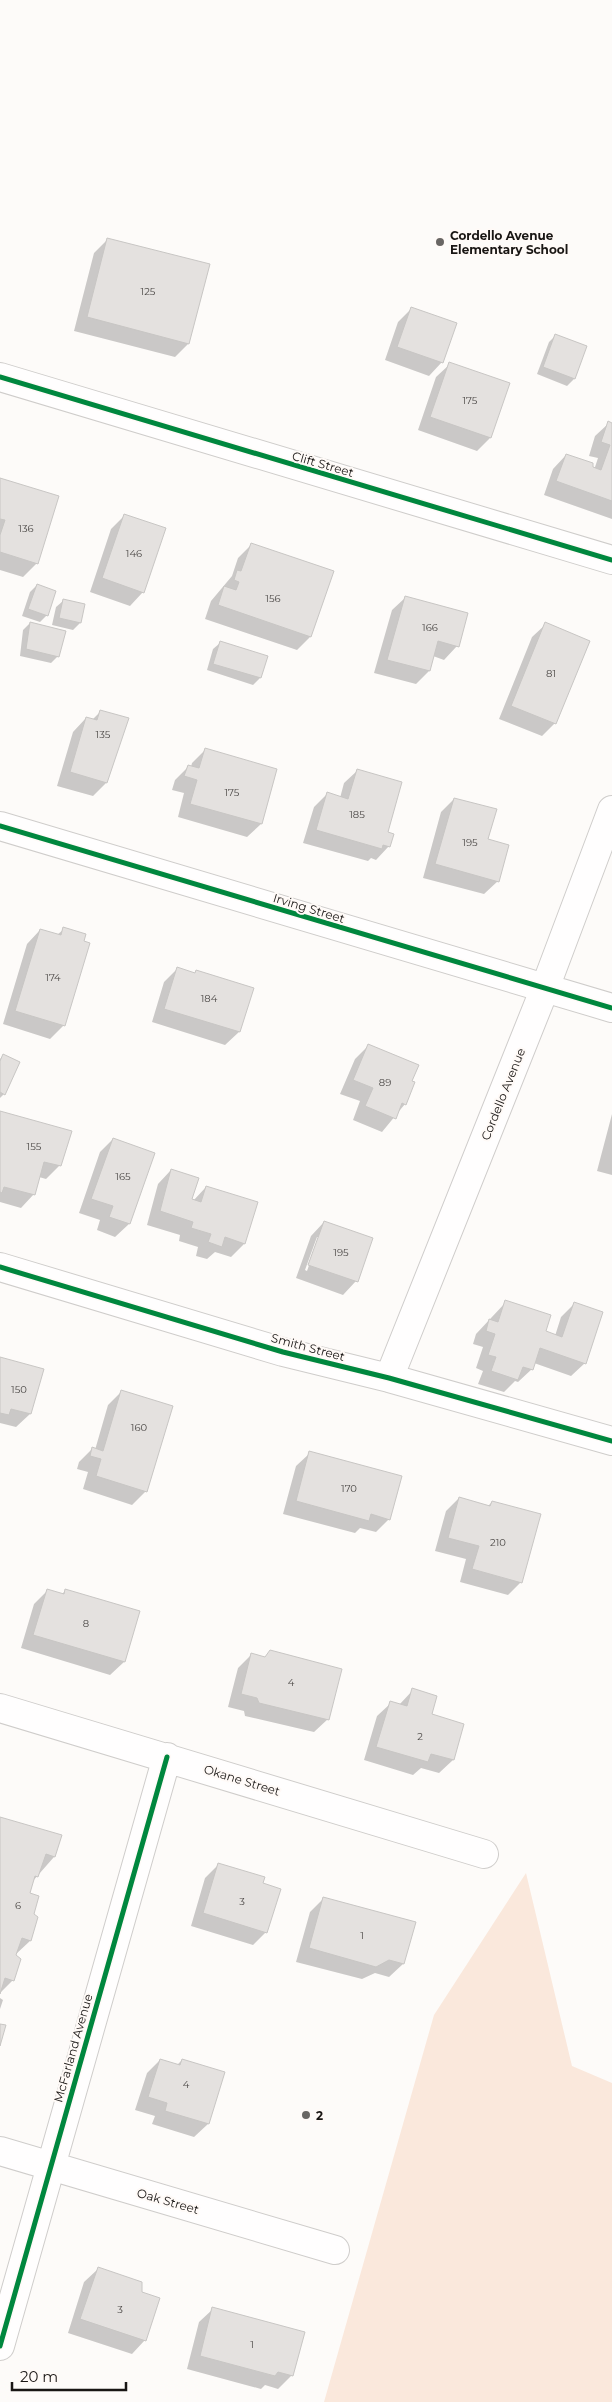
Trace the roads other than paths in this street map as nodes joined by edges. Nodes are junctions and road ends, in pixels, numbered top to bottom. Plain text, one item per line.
1 (0, 378) edge
2 (612, 560) edge
3 (612, 810) edge
4 (0, 826) edge
5 (545, 988) junction
6 (612, 1008) edge
7 (0, 1267) edge
8 (389, 1378) junction
9 (612, 1440) edge
10 (0, 1708) edge
11 (167, 1757) junction
12 (484, 1854) dead end
13 (0, 2151) edge
14 (50, 2166) junction
15 (335, 2250) dead end
16 (0, 2346) edge

1 - 2 street, Clift Street
3 - 5 street, Cordello Avenue
4 - 5 street, Irving Street
5 - 6 street, Irving Street
5 - 8 street, Cordello Avenue
7 - 8 street, Smith Street
8 - 9 street, Smith Street
10 - 11 street, Okane Street
11 - 12 street, Okane Street
11 - 14 street, McFarland Avenue
13 - 14 street, Oak Street
14 - 15 street, Oak Street
14 - 16 street, McFarland Avenue

